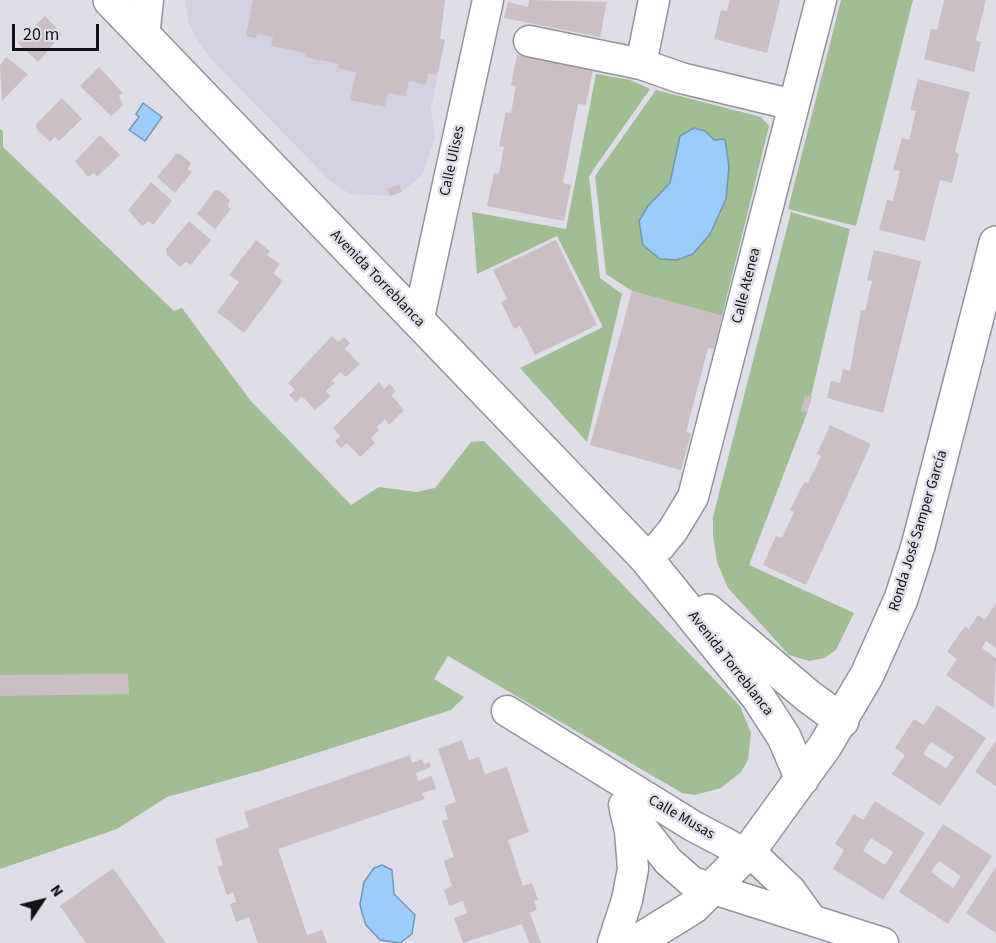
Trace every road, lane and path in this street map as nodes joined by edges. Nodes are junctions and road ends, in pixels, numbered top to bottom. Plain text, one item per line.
1 (110, 0) edge
2 (148, 0) edge
3 (488, 0) edge
4 (654, 0) edge
5 (821, 0) edge
6 (144, 37) junction
7 (529, 41) dead end
8 (641, 64) junction
9 (794, 105) junction
10 (996, 243) edge
11 (418, 322) junction
12 (645, 557) junction
13 (507, 711) dead end
14 (842, 721) junction
15 (802, 779) junction
16 (621, 793) junction
17 (747, 852) junction
18 (712, 891) junction
19 (811, 919) junction
20 (642, 941) edge
21 (613, 943) edge
22 (883, 943) edge

1 - 6 street, Avenida Torreblanca
2 - 6 street
3 - 11 street, Calle Ulises
4 - 8 street
5 - 9 street, Calle Atenea
6 - 11 street, Avenida Torreblanca
7 - 8 street
8 - 9 street
9 - 12 street, Calle Atenea
10 - 14 street, Ronda José Samper García
11 - 12 street, Avenida Torreblanca
12 - 14 street, Avenida Torreblanca
12 - 15 street, Avenida Torreblanca
13 - 16 street, Calle Musas
14 - 15 street, Ronda José Samper García
15 - 17 street, Ronda José Samper García
16 - 17 street, Calle Musas
16 - 18 street
16 - 21 street, Calle Musas
17 - 18 street, Ronda José Samper García
17 - 19 street, Calle Musas
18 - 19 street
18 - 20 street
19 - 22 street

